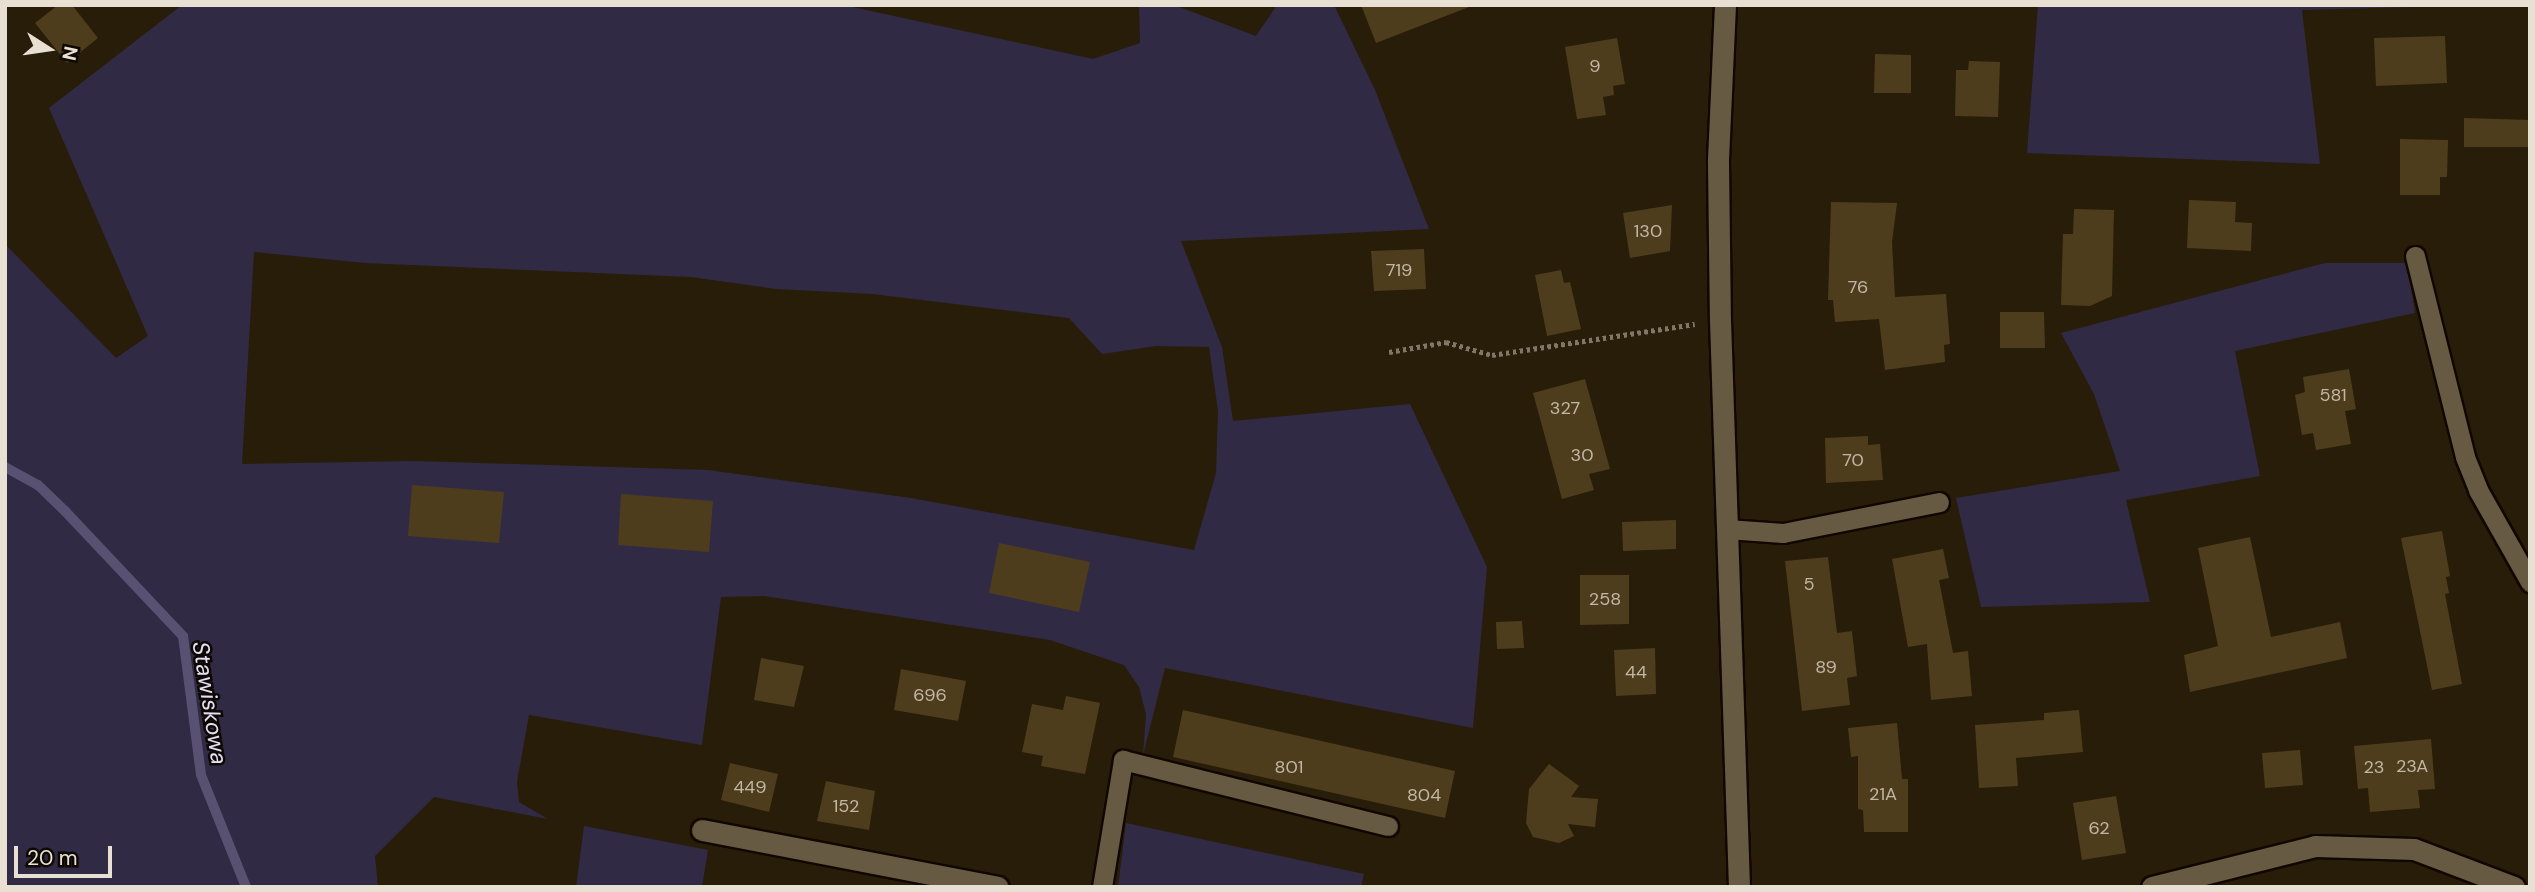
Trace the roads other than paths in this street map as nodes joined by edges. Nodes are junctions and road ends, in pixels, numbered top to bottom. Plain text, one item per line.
1 (1725, 5) edge
2 (2415, 256) dead end
3 (1939, 502) dead end
4 (1727, 529) junction
5 (2530, 582) edge
6 (1388, 825) dead end
7 (702, 830) dead end
8 (998, 887) edge
9 (1102, 887) edge
10 (1739, 887) edge
11 (2154, 887) edge
12 (2514, 887) edge

1 - 4 street
2 - 5 lane
3 - 4 lane
4 - 10 street
6 - 9 lane
7 - 8 street
11 - 12 street

